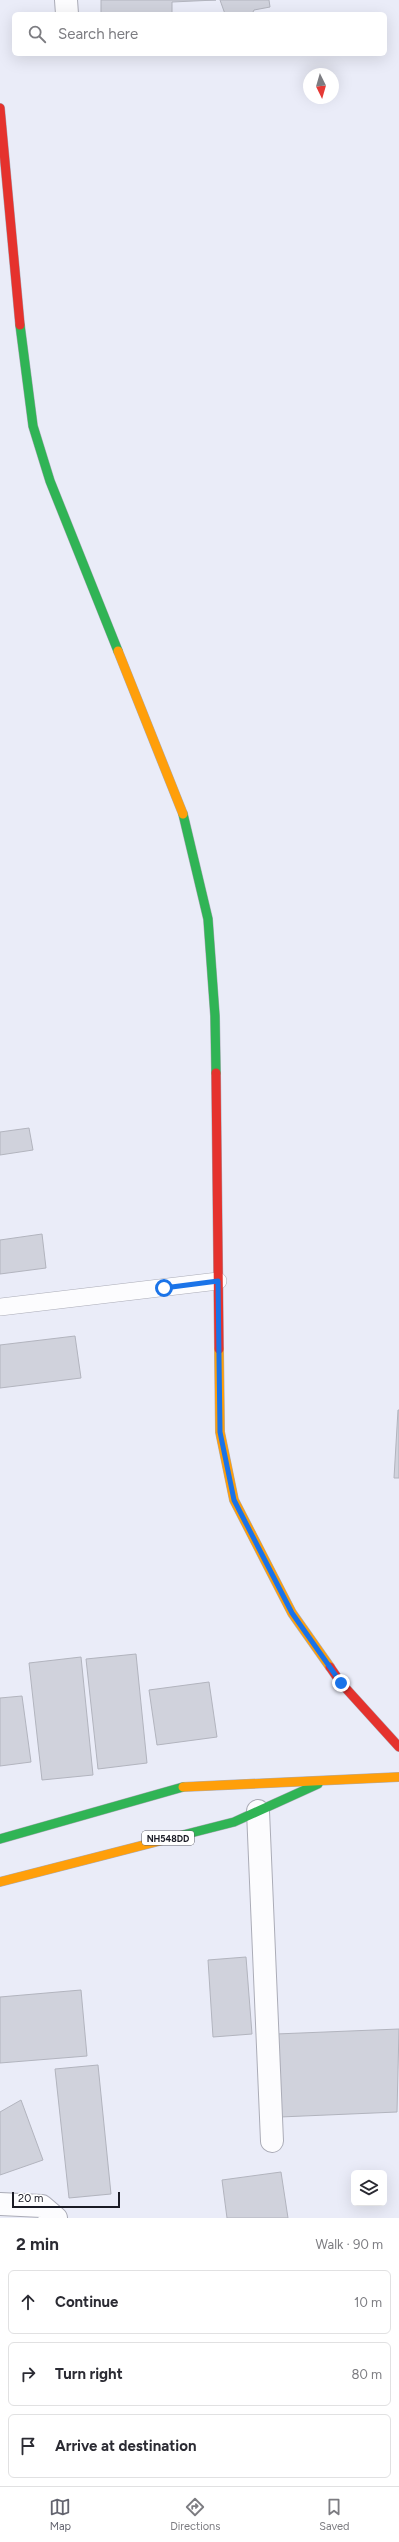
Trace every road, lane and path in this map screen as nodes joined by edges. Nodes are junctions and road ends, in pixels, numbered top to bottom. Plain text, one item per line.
1 (66, 0) edge
2 (67, 12) edge
3 (0, 108) edge
4 (218, 1281) junction
5 (0, 1308) edge
6 (399, 1747) edge
7 (399, 1777) edge
8 (331, 1779) junction
9 (258, 1811) junction
10 (0, 1839) edge
11 (0, 1882) edge
12 (272, 2141) dead end
13 (0, 2204) edge
14 (56, 2218) edge

1 - 2 street
3 - 4 main road
4 - 5 lane
4 - 6 main road
7 - 8 main road, NH548DD
8 - 9 main road, NH548DD
8 - 10 main road, NH548DD
9 - 11 main road, NH548DD
9 - 12 street
13 - 14 street

